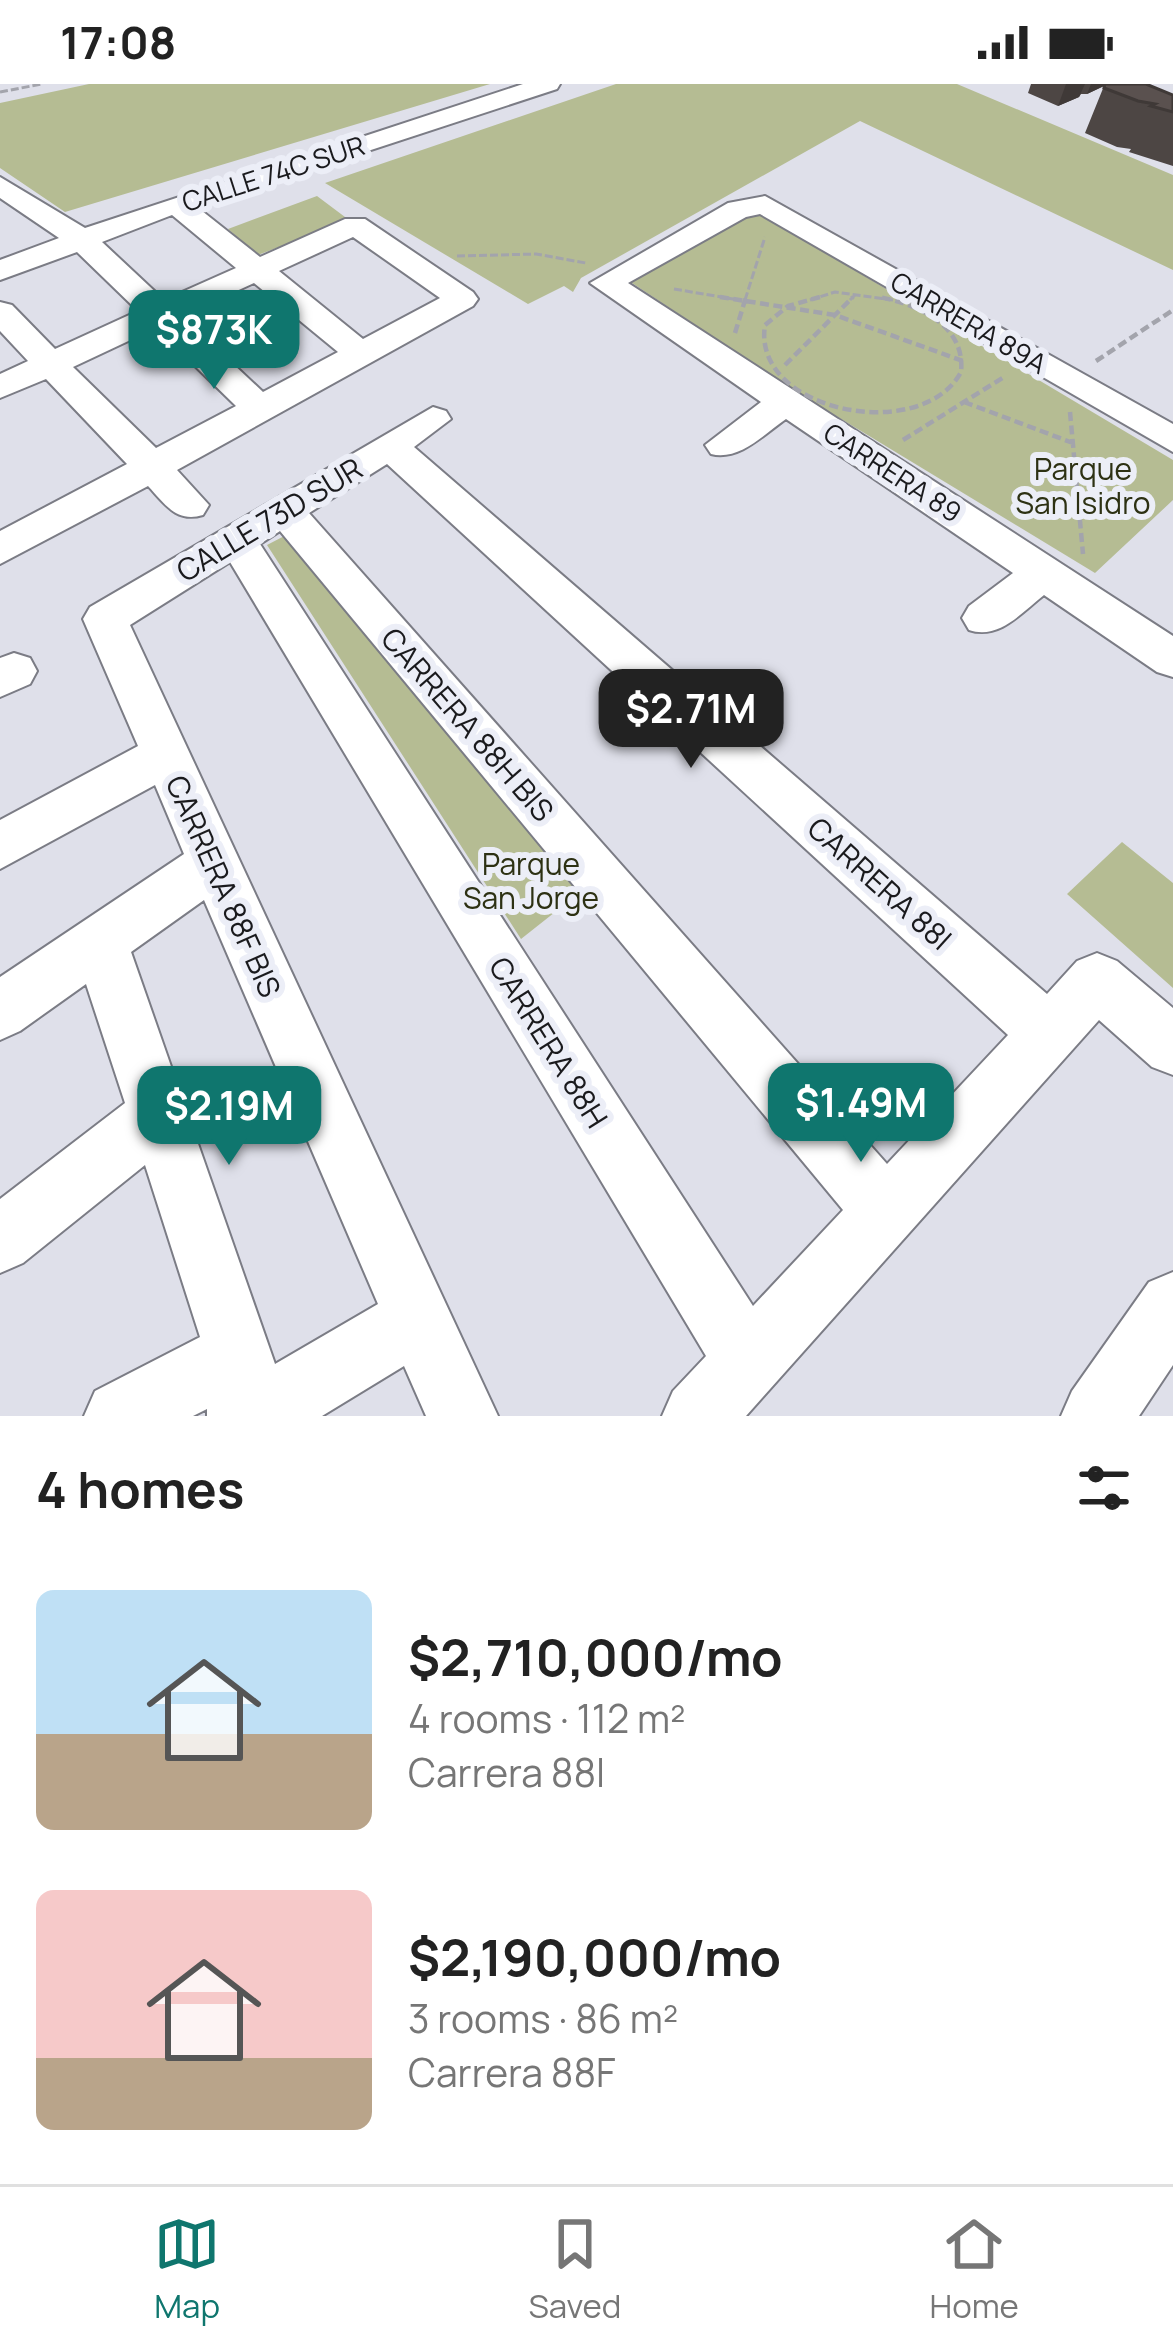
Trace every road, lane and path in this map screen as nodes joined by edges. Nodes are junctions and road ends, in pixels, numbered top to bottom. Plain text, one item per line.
1 (11, 84) edge
2 (42, 84) edge
3 (548, 84) edge
4 (18, 89) junction
5 (0, 92) edge
6 (0, 185) edge
7 (176, 204) junction
8 (765, 205) junction
9 (81, 239) junction
10 (570, 258) dead end
11 (412, 265) junction
12 (258, 269) junction
13 (0, 271) edge
14 (865, 280) junction
15 (596, 288) junction
16 (743, 301) junction
17 (780, 309) junction
18 (1173, 310) edge
19 (0, 312) edge
20 (160, 314) junction
21 (835, 315) junction
22 (362, 354) junction
23 (1032, 358) junction
24 (724, 362) junction
25 (963, 362) junction
26 (51, 364) junction
27 (1067, 379) junction
28 (0, 387) edge
29 (780, 388) junction
30 (964, 402) junction
31 (260, 409) junction
32 (433, 419) dead end
33 (1173, 440) edge
34 (1073, 443) junction
35 (724, 445) dead end
36 (390, 446) junction
37 (875, 460) junction
38 (151, 467) junction
39 (189, 506) dead end
40 (284, 510) junction
41 (8, 530) edge
42 (236, 539) junction
43 (1044, 572) junction
44 (984, 618) dead end
45 (105, 619) joint
46 (1173, 658) edge
47 (165, 755) junction
48 (0, 847) edge
49 (214, 863) junction
50 (100, 942) junction
51 (0, 1011) edge
52 (1049, 1034) junction
53 (1173, 1046) edge
54 (159, 1115) junction
55 (886, 1211) junction
56 (0, 1240) edge
57 (1171, 1314) edge
58 (418, 1319) junction
59 (748, 1361) junction
60 (246, 1395) edge
61 (120, 1416) edge
62 (462, 1416) edge
63 (698, 1416) edge
64 (1097, 1416) edge

1 - 4 path
2 - 4 path
3 - 7 street, CALLE 74C SUR
4 - 5 path
6 - 9 street
7 - 9 street, CALLE 74C SUR
7 - 12 street
8 - 14 street, CARRERA 89A
8 - 15 street
8 - 16 path
9 - 13 street, CALLE 74C SUR
9 - 20 street
10 - 11 path
11 - 12 street
11 - 22 street
12 - 20 street
12 - 22 street
14 - 17 path
14 - 21 path
14 - 23 street, CARRERA 89A
14 - 25 path
15 - 16 path
15 - 24 street, CARRERA 89
16 - 17 path
16 - 24 path
17 - 21 path
17 - 29 path
18 - 27 path
19 - 26 street
20 - 26 street
20 - 31 street
21 - 25 path
21 - 29 path
22 - 31 street
23 - 27 street, CARRERA 89A
23 - 30 path
24 - 29 street, CARRERA 89
25 - 29 path
26 - 28 street
26 - 38 street
27 - 33 street, CARRERA 89A
27 - 34 path
29 - 35 street
29 - 37 street, CARRERA 89
30 - 34 path
30 - 37 path
31 - 38 street
32 - 36 street, CALLE 73D SUR
34 - 43 path
36 - 40 street, CALLE 73D SUR
36 - 52 street, CARRERA 88I
37 - 43 street, CARRERA 89
38 - 39 street
38 - 41 street
40 - 42 street, CALLE 73D SUR
40 - 55 street, CARRERA 88H BIS
42 - 45 street, CALLE 73D SUR
42 - 59 street, CARRERA 88H
43 - 44 street
43 - 46 street, CARRERA 89
45 - 47 street, CARRERA 88F BIS
47 - 48 street
47 - 49 street, CARRERA 88F BIS
49 - 50 street
49 - 58 street, CARRERA 88F BIS
50 - 51 street
50 - 54 street
52 - 53 street
52 - 55 street
54 - 56 street
54 - 60 street
55 - 59 street
57 - 64 street
58 - 60 street
58 - 62 street, CARRERA 88F BIS
59 - 63 street
60 - 61 street

